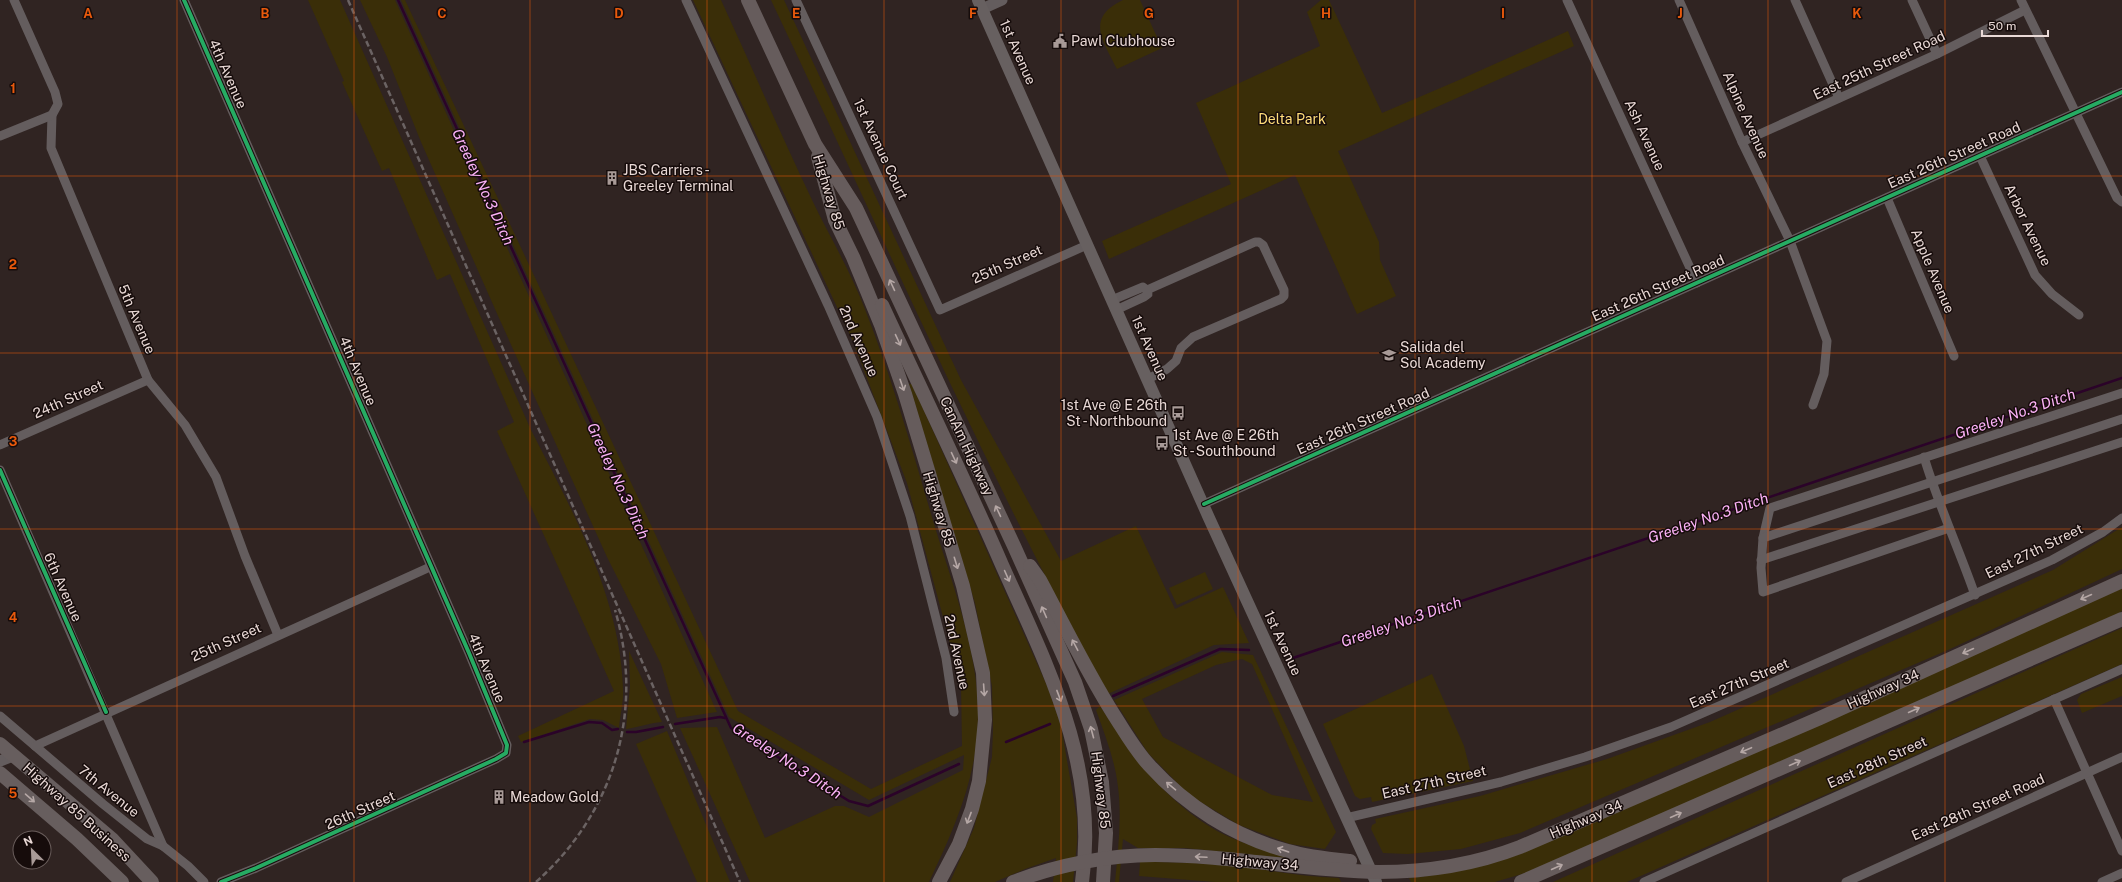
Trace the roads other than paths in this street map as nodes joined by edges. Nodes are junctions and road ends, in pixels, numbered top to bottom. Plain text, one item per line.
1 (14, 0) edge
2 (184, 0) edge
3 (686, 0) edge
4 (748, 0) edge
5 (796, 0) edge
6 (1002, 0) edge
7 (1567, 0) edge
8 (1679, 0) edge
9 (1795, 0) edge
10 (1912, 0) edge
11 (2021, 0) edge
12 (980, 4) edge
13 (2025, 10) junction
14 (1937, 54) junction
15 (2122, 92) edge
16 (1839, 98) junction
17 (2076, 113) junction
18 (52, 115) junction
19 (0, 136) edge
20 (1742, 142) junction
21 (814, 144) junction
22 (1980, 156) junction
23 (1887, 198) junction
24 (2122, 202) edge
25 (1790, 241) junction
26 (1087, 245) junction
27 (853, 257) junction
28 (1697, 283) junction
29 (1114, 305) junction
30 (940, 310) joint
31 (2079, 315) dead end
32 (920, 346) joint
33 (1954, 356) dead end
34 (1148, 378) junction
35 (148, 380) junction
36 (2122, 394) edge
37 (1813, 405) dead end
38 (2122, 419) edge
39 (2122, 442) edge
40 (0, 445) edge
41 (1924, 457) junction
42 (0, 470) edge
43 (1932, 483) junction
44 (1940, 503) junction
45 (1204, 504) junction
46 (2122, 518) edge
47 (1949, 528) junction
48 (1763, 538) junction
49 (1014, 546) junction
50 (1761, 560) junction
51 (430, 567) junction
52 (2122, 581) edge
53 (1975, 595) junction
54 (2122, 619) edge
55 (278, 635) junction
56 (2122, 670) edge
57 (2054, 699) junction
58 (106, 712) junction
59 (954, 712) dead end
60 (0, 716) edge
61 (0, 744) edge
62 (35, 746) junction
63 (506, 753) joint
64 (13, 756) junction
65 (2122, 757) edge
66 (0, 762) edge
67 (0, 773) edge
68 (2087, 773) junction
69 (1346, 818) junction
70 (163, 846) junction
71 (2122, 851) edge
72 (1336, 864) junction
73 (2122, 873) edge
74 (122, 882) edge
75 (152, 882) edge
76 (204, 882) edge
77 (220, 882) edge
78 (939, 882) edge
79 (1013, 882) edge
80 (1082, 882) edge
81 (1103, 882) edge
82 (1376, 882) edge
83 (1521, 882) edge
84 (1644, 882) edge
85 (1846, 882) edge
86 (2102, 882) edge

1 - 18 street, 5th Avenue
2 - 51 street, 4th Avenue
3 - 59 street, 2nd Avenue
4 - 21 highway, Highway 85
5 - 30 street, 1st Avenue Court
6 - 12 street
7 - 28 street, Ash Avenue
8 - 20 street, Alpine Avenue
9 - 16 street
10 - 14 street
11 - 13 street
12 - 26 main road, 1st Avenue
13 - 14 street, East 25th Street Road
13 - 17 street
14 - 16 street, East 25th Street Road
15 - 17 street, East 26th Street Road
16 - 20 street, East 25th Street Road
17 - 22 street, East 26th Street Road
17 - 24 street
18 - 19 street
18 - 35 street, 5th Avenue
20 - 25 street, Alpine Avenue
21 - 27 highway, Highway 85
32 -> 21 highway, Highway 85
22 - 23 street, East 26th Street Road
22 - 31 street, Arbor Avenue
23 - 25 street, East 26th Street Road
23 - 33 street, Apple Avenue
25 - 28 street, East 26th Street Road
25 - 37 street, Alpine Avenue
26 - 29 main road, 1st Avenue
26 - 30 street, 25th Street
27 -> 78 highway, Highway 85
27 -> 80 highway
28 - 45 street, East 26th Street Road
29 - 34 main road, 1st Avenue
29 - 34 street
49 -> 32 highway, CanAm Highway
34 - 45 main road, 1st Avenue
35 - 40 street, 24th Street
35 - 55 street, 5th Avenue
36 - 41 street
38 - 43 street
39 - 44 street
41 - 43 street
41 - 48 street
42 - 58 street, 6th Avenue
43 - 44 street
43 - 48 street
44 - 47 street
44 - 50 street
45 - 69 main road, 1st Avenue
46 - 53 street, East 27th Street
47 - 50 street
47 - 53 street
48 - 50 street
72 -> 49 highway
81 -> 49 highway, Highway 85
51 - 55 street, 25th Street
51 - 63 street, 4th Avenue
52 -> 72 highway, Highway 34
53 - 69 street, East 27th Street
83 -> 54 highway
55 - 58 street, 25th Street
56 - 57 street, East 28th Street
57 - 68 street
57 - 84 street, East 28th Street
58 - 62 street, 25th Street
58 - 70 street, 6th Avenue
60 - 62 street, 7th Avenue
61 - 64 main road, Highway 85 Business
62 - 70 street, 7th Avenue
63 - 77 street, 26th Street
64 - 66 street
64 - 75 main road, Highway 85 Business
65 - 68 street, East 28th Street Road
67 -> 74 main road, Highway 85 Business
68 - 71 street
68 - 85 street, East 28th Street Road
69 - 82 main road, 1st Avenue
70 - 76 street, 7th Avenue
72 -> 79 highway, Highway 34
73 - 86 street

